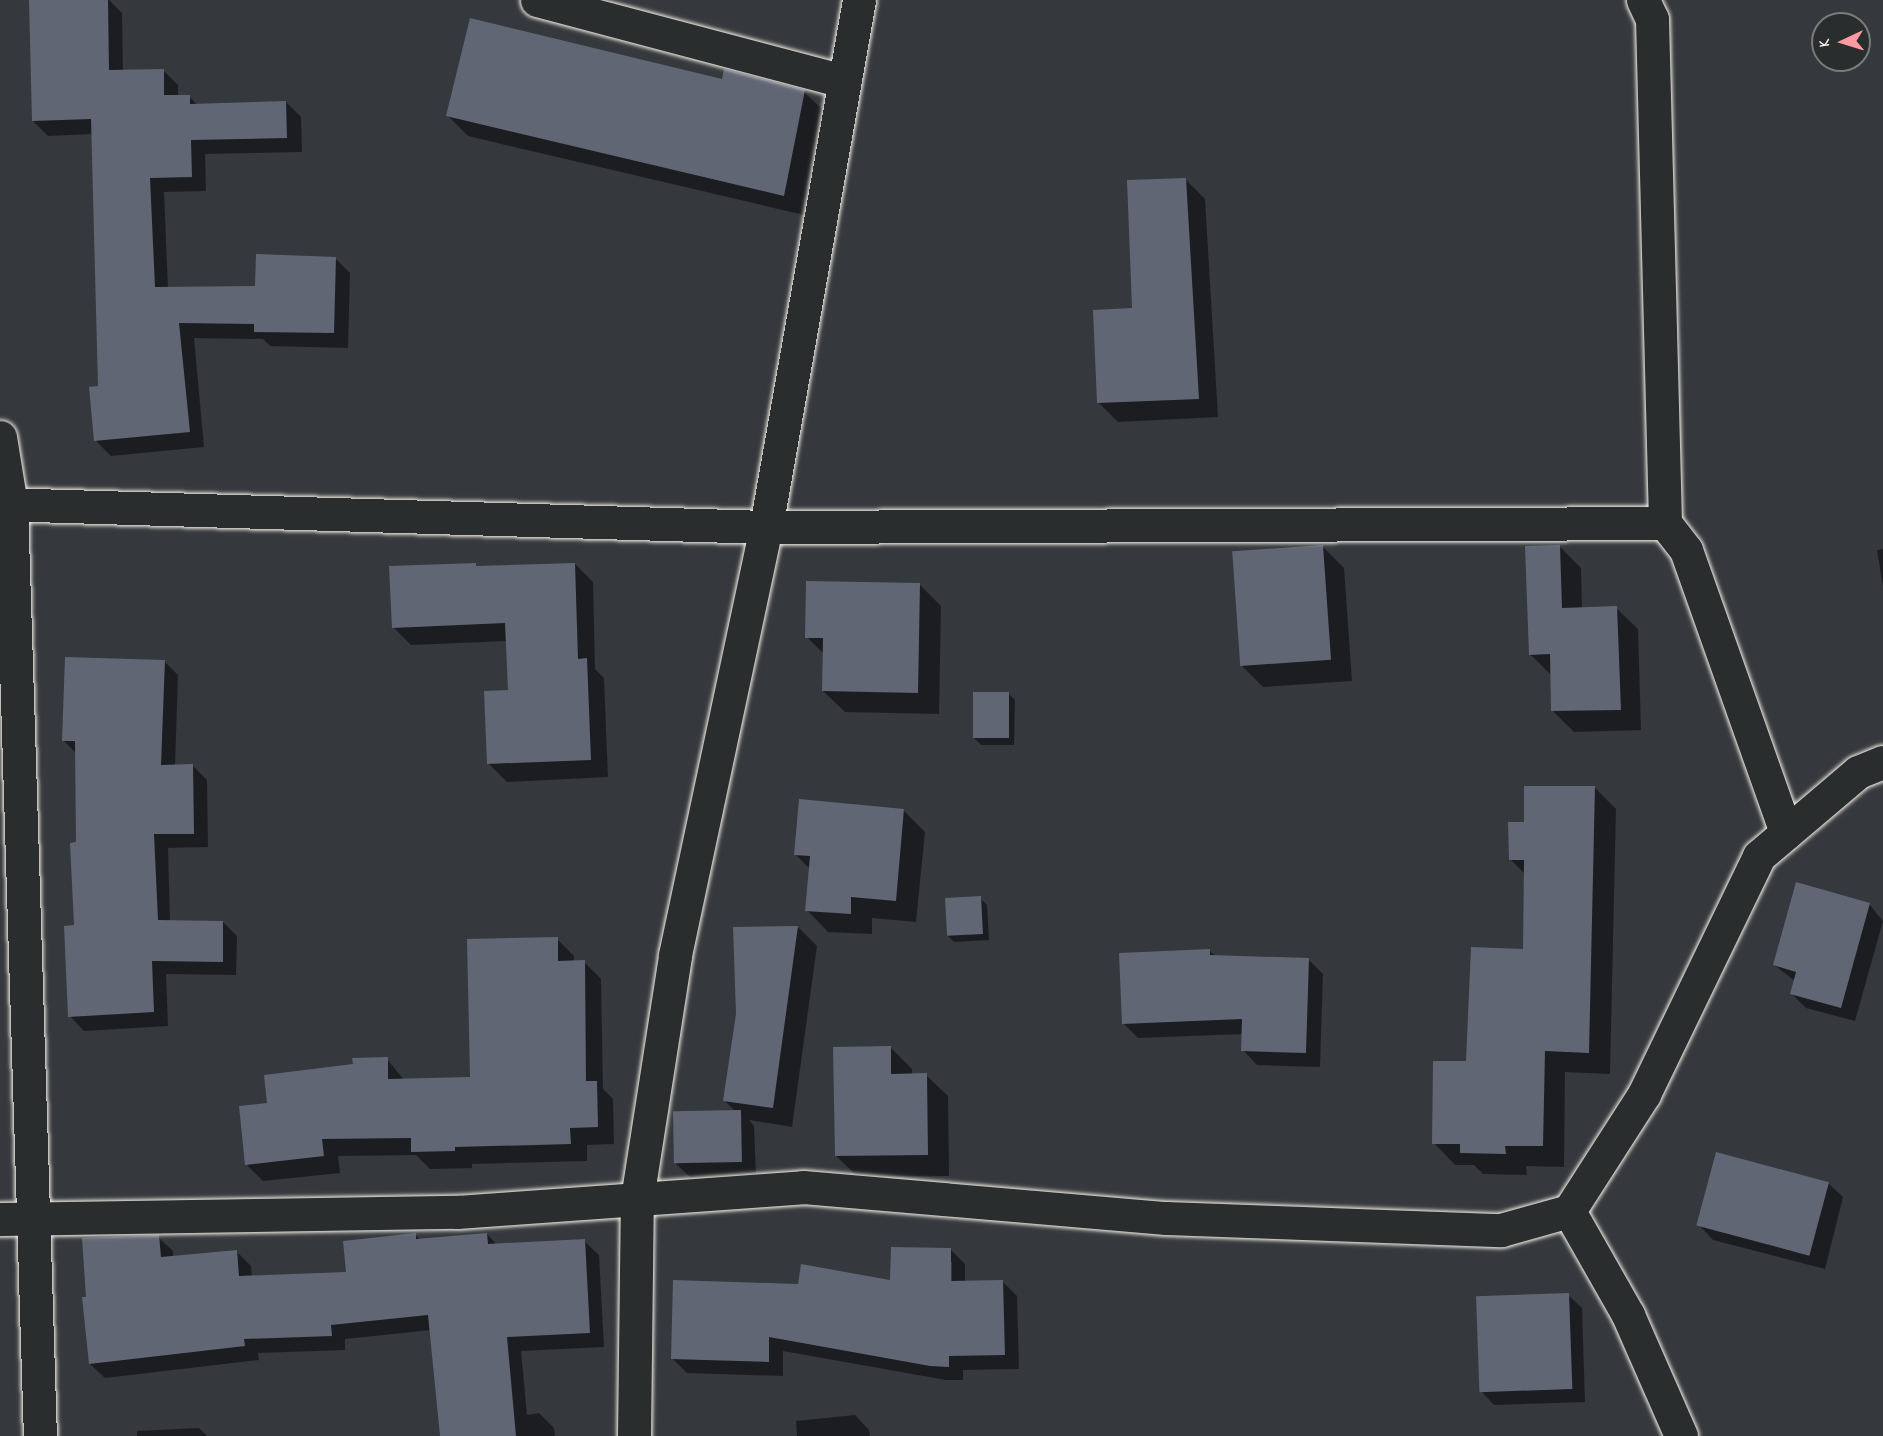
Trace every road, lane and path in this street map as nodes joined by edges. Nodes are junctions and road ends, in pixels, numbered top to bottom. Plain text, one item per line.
1 (537, 0) edge
2 (859, 0) edge
3 (1643, 0) edge
4 (843, 81) junction
5 (0, 437) edge
6 (5, 505) edge
7 (1665, 523) junction
8 (766, 527) junction
9 (1883, 762) edge
10 (1786, 833) junction
11 (637, 1199) junction
12 (1569, 1210) junction
13 (0, 1220) edge
14 (36, 1221) junction
15 (40, 1436) edge
16 (634, 1436) edge
17 (1681, 1436) edge

1 - 4 street
2 - 4 street
3 - 7 street
4 - 8 street
5 - 6 street
6 - 8 street
6 - 14 street
7 - 8 street
7 - 10 street
8 - 11 street
9 - 10 street
10 - 12 street
11 - 12 street
11 - 14 street
11 - 16 street
12 - 17 street
13 - 14 street
14 - 15 street

